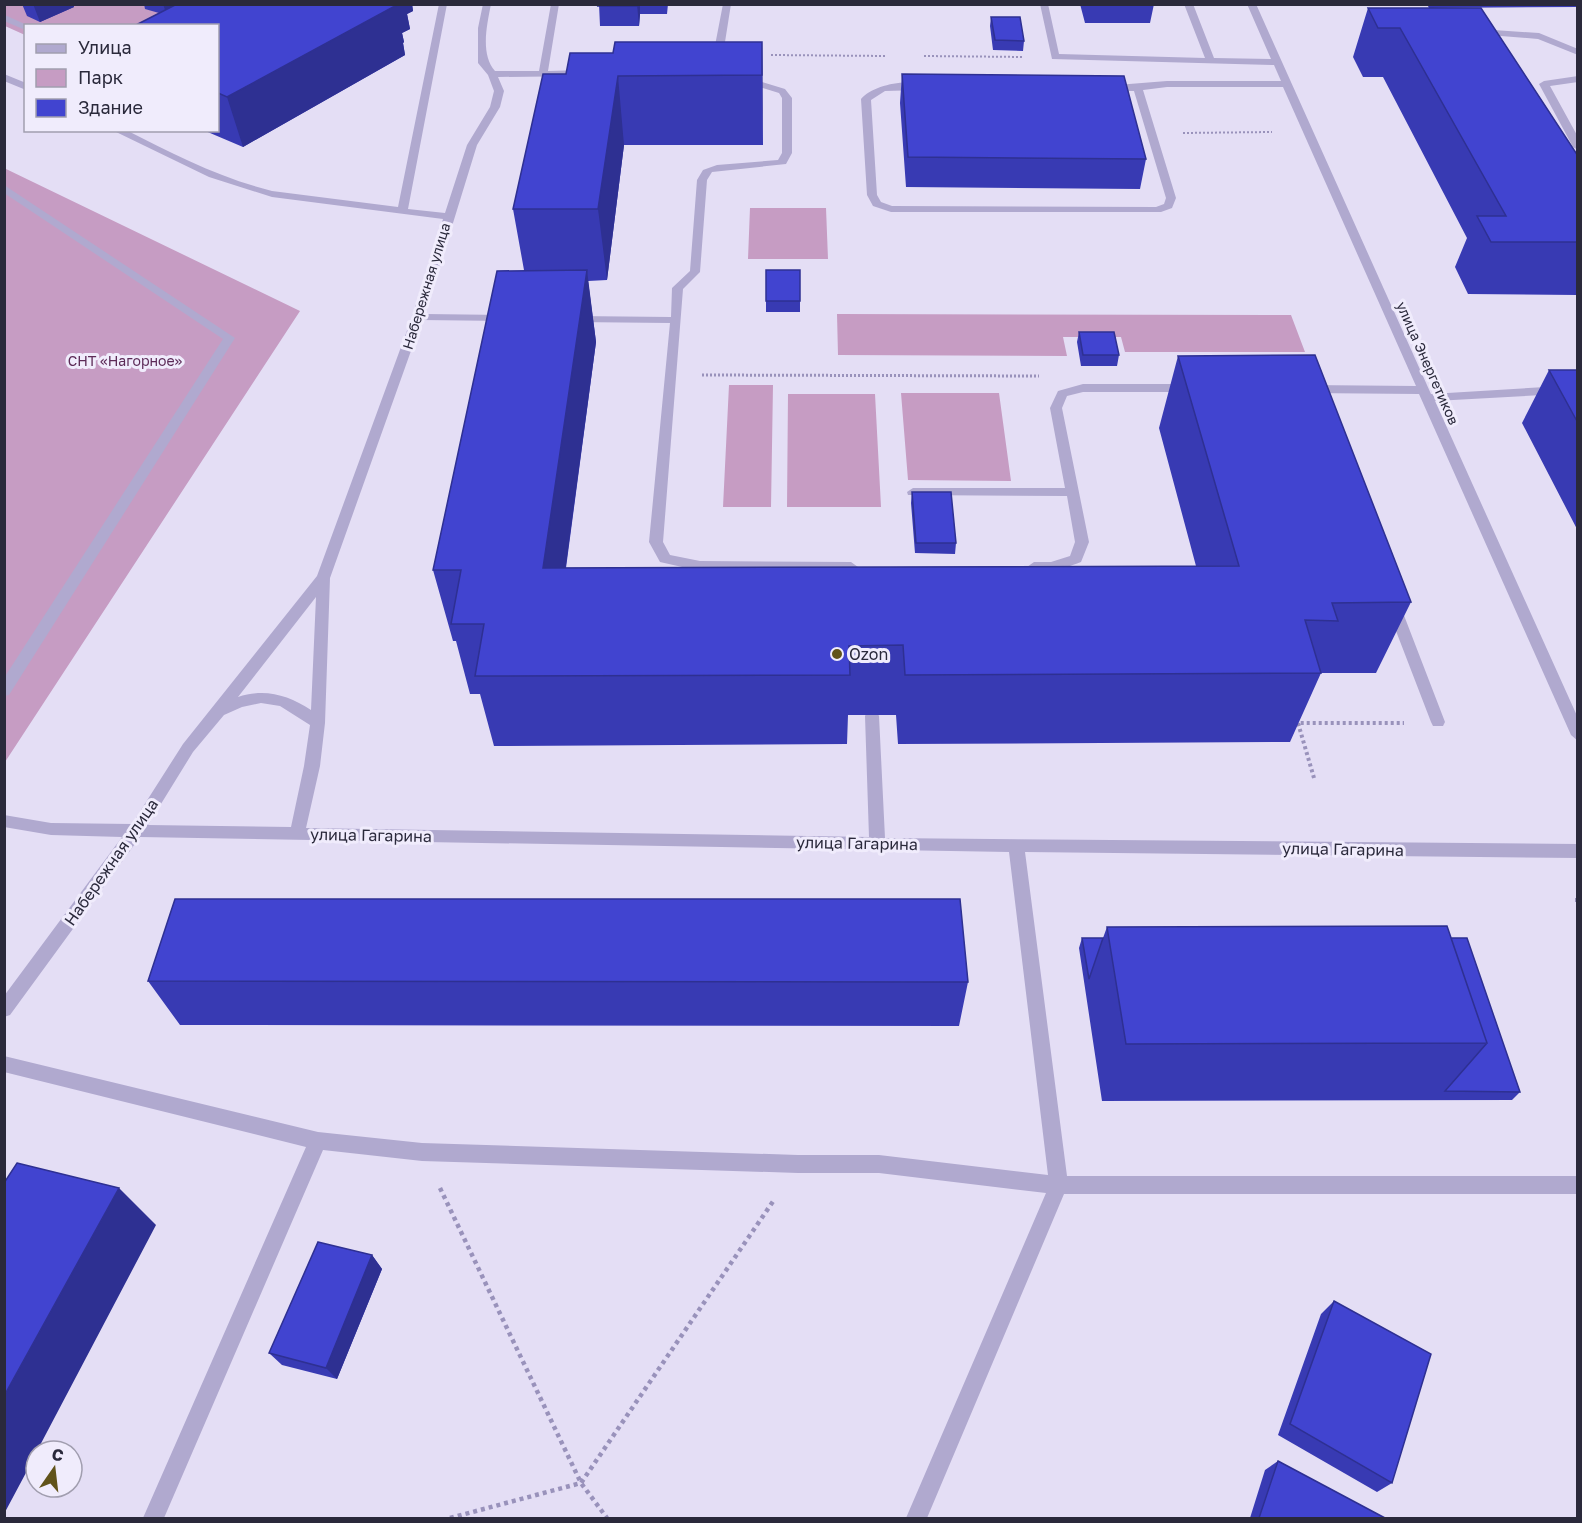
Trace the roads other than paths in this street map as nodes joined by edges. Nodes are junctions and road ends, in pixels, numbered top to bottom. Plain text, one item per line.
1 (443, 4) edge
2 (487, 4) edge
3 (555, 4) edge
4 (727, 4) edge
5 (1044, 4) edge
6 (1188, 4) edge
7 (1251, 4) edge
8 (4, 18) edge
9 (24, 26) edge
10 (1471, 32) edge
11 (1578, 52) edge
12 (1210, 60) junction
13 (1277, 62) junction
14 (714, 72) edge
15 (597, 73) edge
16 (492, 74) junction
17 (543, 74) junction
18 (4, 77) edge
19 (737, 78) edge
20 (1578, 79) edge
21 (1287, 84) junction
22 (24, 86) edge
23 (928, 87) edge
24 (1091, 88) edge
25 (1138, 88) junction
26 (121, 132) edge
27 (1578, 147) edge
28 (4, 188) edge
29 (402, 212) junction
30 (449, 218) junction
31 (418, 317) junction
32 (515, 318) edge
33 (561, 319) edge
34 (676, 320) junction
35 (1202, 388) edge
36 (1578, 389) edge
37 (1307, 393) edge
38 (1425, 394) junction
39 (913, 492) edge
40 (1073, 492) junction
41 (866, 567) edge
42 (1017, 567) edge
43 (323, 578) junction
44 (1387, 589) edge
45 (4, 691) edge
46 (217, 714) junction
47 (872, 716) edge
48 (1438, 722) road end
49 (318, 723) junction
50 (1578, 735) edge
51 (4, 821) edge
52 (137, 829) junction
53 (297, 834) junction
54 (877, 844) junction
55 (1016, 845) junction
56 (1578, 851) edge
57 (4, 1010) edge
58 (4, 1064) edge
59 (318, 1141) junction
60 (1059, 1185) junction
61 (1578, 1185) edge
62 (153, 1518) edge
63 (916, 1518) edge

1 - 29 street
2 - 16 street
3 - 17 street
4 - 14 street
5 - 12 street
6 - 12 street
7 - 13 street, улица Энергетиков
8 - 9 street
10 - 11 street
12 - 13 street
13 - 21 street, улица Энергетиков
15 - 17 street
16 - 17 street
16 - 30 street
18 - 22 street
19 - 34 street
20 - 27 street
21 - 25 street
21 - 38 street, улица Энергетиков
23 - 25 street
24 - 25 street
26 - 29 street, Набережная улица
28 - 45 street
29 - 30 street, Набережная улица
30 - 31 street, Набережная улица
31 - 32 street
31 - 43 street, Набережная улица
33 - 34 street
34 - 41 street
35 - 40 street
36 - 38 street
37 - 38 street
38 - 50 street, улица Энергетиков
39 - 40 street
40 - 42 street
43 - 46 street, Набережная улица
43 - 49 street, Набережная улица
44 - 48 street
46 - 49 street, Набережная улица
46 - 52 street, Набережная улица
47 - 54 street
49 - 53 street, Набережная улица
51 - 52 street, улица Гагарина
52 - 53 street, улица Гагарина
52 - 57 street, Набережная улица
53 - 54 street, улица Гагарина
54 - 55 street, улица Гагарина
55 - 56 street, улица Гагарина
55 - 60 street
58 - 59 street
59 - 60 street
59 - 62 street
60 - 61 street
60 - 63 street

